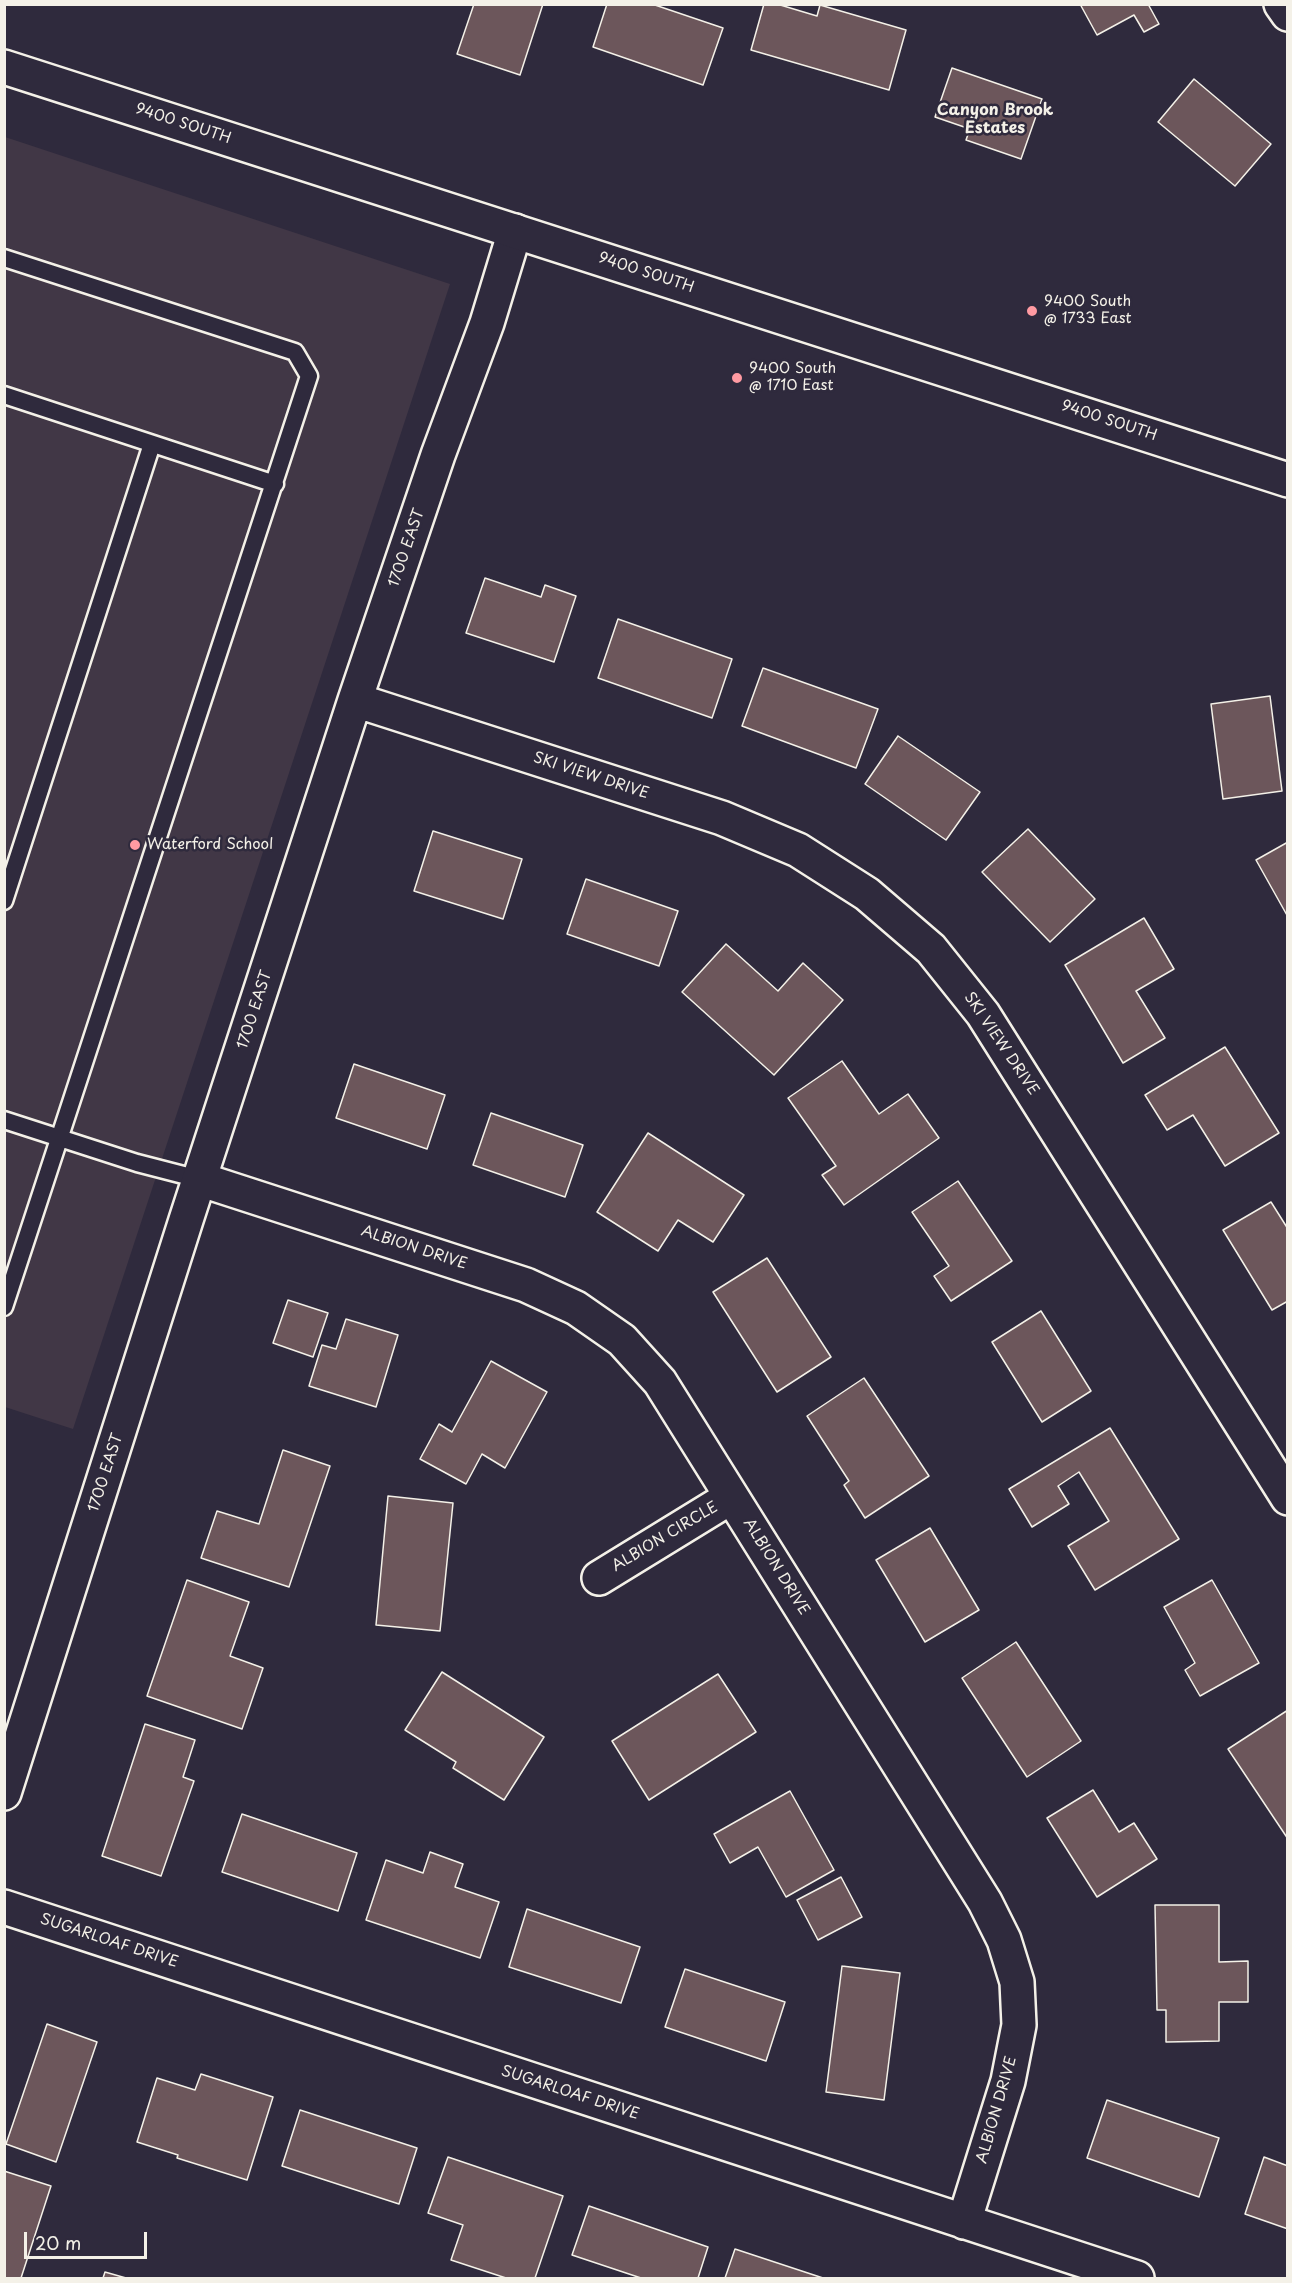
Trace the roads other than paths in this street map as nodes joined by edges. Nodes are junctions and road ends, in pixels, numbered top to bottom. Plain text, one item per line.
1 (1281, 4) edge
2 (1287, 14) edge
3 (4, 67) edge
4 (514, 231) junction
5 (4, 258) edge
6 (4, 395) edge
7 (153, 444) junction
8 (1287, 480) edge
9 (275, 484) junction
10 (355, 700) junction
11 (4, 901) edge
12 (4, 1120) edge
13 (60, 1138) junction
14 (199, 1179) junction
15 (4, 1307) edge
16 (731, 1497) junction
17 (1287, 1498) edge
18 (599, 1578) dead end
19 (4, 1792) edge
20 (4, 1907) edge
21 (964, 2222) junction
22 (1137, 2278) edge

1 - 2 street
3 - 4 street, 9400 SOUTH
4 - 8 street, 9400 SOUTH
4 - 10 street, 1700 EAST
5 - 9 lane
6 - 7 lane
7 - 9 lane
7 - 11 lane
9 - 13 lane
10 - 14 street, 1700 EAST
10 - 17 street, SKI VIEW DRIVE
12 - 13 lane
13 - 14 lane
13 - 15 lane
14 - 16 street, ALBION DRIVE
14 - 19 street, 1700 EAST
16 - 18 street, ALBION CIRCLE
16 - 21 street, ALBION DRIVE
20 - 21 street, SUGARLOAF DRIVE
21 - 22 street, SUGARLOAF DRIVE

